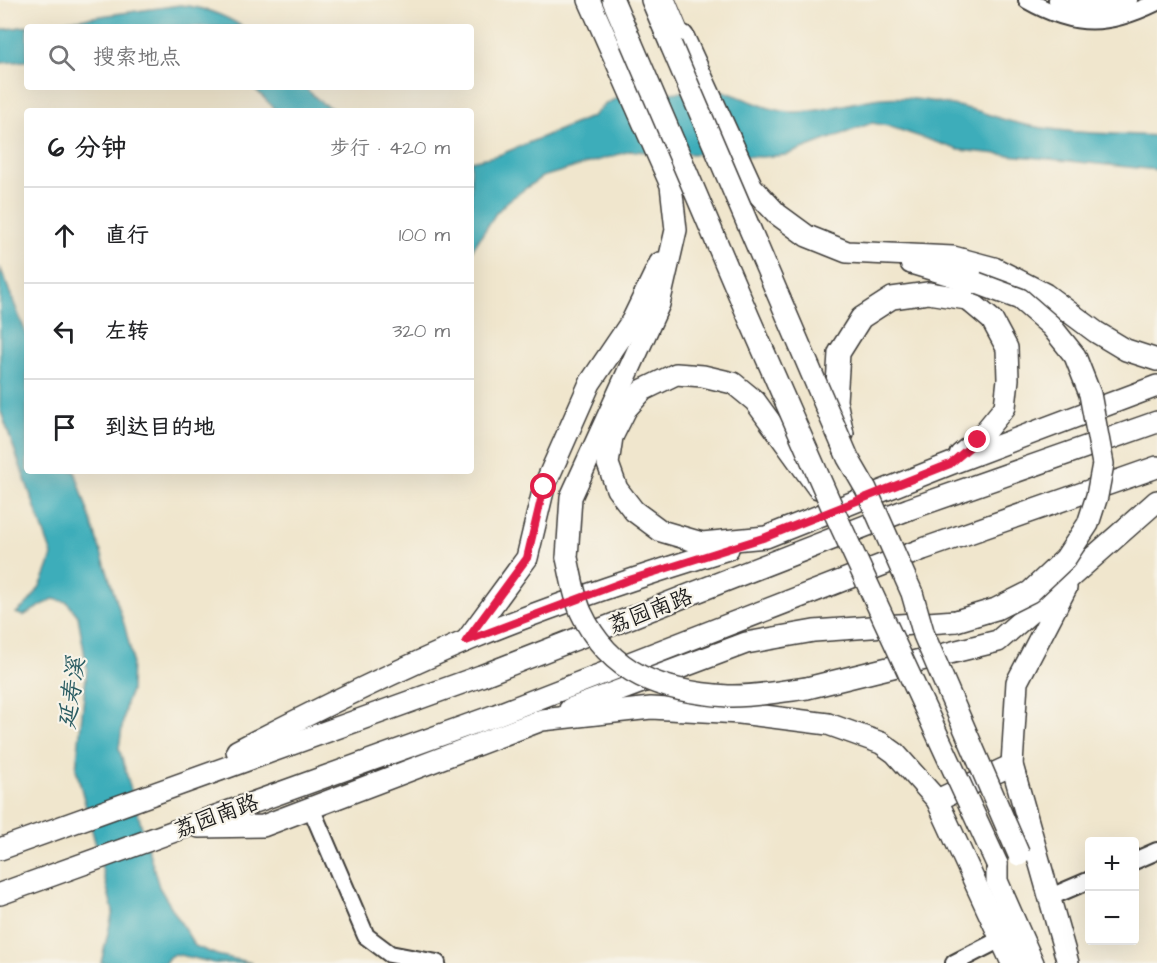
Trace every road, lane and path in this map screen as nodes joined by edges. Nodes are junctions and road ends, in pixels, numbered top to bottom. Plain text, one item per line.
1 (589, 0) edge
2 (613, 0) edge
3 (652, 0) edge
4 (668, 0) edge
5 (1027, 0) edge
6 (1057, 0) edge
7 (1130, 0) edge
8 (1157, 2) edge
9 (677, 40) junction
10 (676, 230) junction
11 (878, 254) junction
12 (1157, 360) edge
13 (1157, 386) edge
14 (1157, 422) edge
15 (848, 458) junction
16 (950, 464) junction
17 (1157, 467) edge
18 (1157, 501) edge
19 (832, 507) junction
20 (766, 537) junction
21 (1071, 577) junction
22 (466, 641) junction
23 (542, 720) junction
24 (1011, 765) junction
25 (171, 786) junction
26 (937, 800) junction
27 (311, 808) junction
28 (181, 827) junction
29 (0, 849) edge
30 (1157, 851) edge
31 (1139, 859) edge
32 (1085, 882) edge
33 (0, 894) edge
34 (1048, 898) junction
35 (1001, 939) junction
36 (437, 963) edge
37 (954, 963) edge
38 (1012, 963) edge
39 (1033, 963) edge
40 (1066, 963) edge

1 - 10 main road
2 - 19 main road, bridge
3 - 9 main road
4 - 9 street
5 - 8 street
6 - 7 street
9 - 11 main road
9 - 15 main road, bridge
10 - 21 main road, bridge
10 - 22 main road
11 - 12 main road
11 - 23 main road, bridge
13 - 16 main road
14 - 25 main road, 荔园南路
15 - 16 main road, bridge
15 - 40 main road, bridge
16 - 20 main road
17 - 28 main road, 荔园南路
18 - 21 main road
19 - 20 main road, bridge
19 - 39 main road, bridge
20 - 22 main road
21 - 24 main road
22 - 25 main road
23 - 26 main road
23 - 27 main road
24 - 26 main road
24 - 34 main road
25 - 29 main road, 荔园南路
26 - 35 main road
27 - 28 main road
27 - 36 street
28 - 33 main road, 荔园南路
30 - 31 street
32 - 34 street
34 - 40 main road
35 - 37 street
35 - 38 main road

